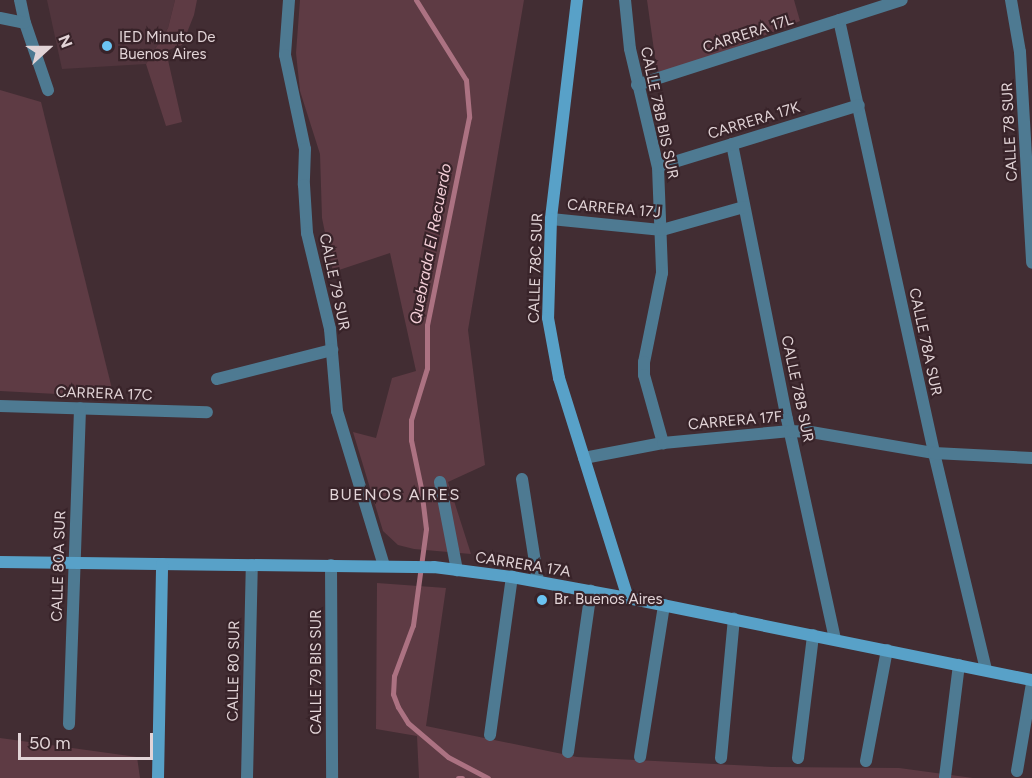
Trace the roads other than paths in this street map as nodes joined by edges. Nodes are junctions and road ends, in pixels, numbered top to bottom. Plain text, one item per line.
1 (20, 0) edge
2 (289, 0) edge
3 (576, 0) edge
4 (625, 0) edge
5 (902, 0) edge
6 (1011, 0) edge
7 (0, 18) edge
8 (839, 20) junction
9 (25, 23) junction
10 (637, 85) junction
11 (48, 90) dead end
12 (859, 105) junction
13 (732, 144) junction
14 (658, 167) junction
15 (744, 207) junction
16 (551, 219) junction
17 (662, 230) junction
18 (1032, 263) edge
19 (332, 350) junction
20 (217, 380) dead end
21 (0, 406) edge
22 (80, 408) junction
23 (207, 412) dead end
24 (790, 431) junction
25 (663, 442) junction
26 (934, 453) junction
27 (584, 458) junction
28 (1032, 458) edge
29 (522, 479) dead end
30 (440, 482) dead end
31 (0, 562) edge
32 (74, 563) junction
33 (162, 564) junction
34 (252, 565) junction
35 (331, 566) junction
36 (384, 566) junction
37 (457, 570) junction
38 (512, 577) junction
39 (538, 581) junction
40 (591, 591) junction
41 (628, 598) junction
42 (664, 605) junction
43 (734, 619) junction
44 (813, 635) junction
45 (835, 640) junction
46 (887, 650) junction
47 (959, 665) junction
48 (986, 670) junction
49 (1032, 681) edge
50 (69, 724) dead end
51 (490, 735) dead end
52 (568, 752) dead end
53 (640, 757) dead end
54 (721, 758) dead end
55 (798, 758) dead end
56 (866, 761) dead end
57 (1017, 771) dead end
58 (945, 777) edge
59 (158, 778) edge
60 (247, 778) edge
61 (332, 778) edge

1 - 9 street
2 - 19 street, CALLE 79 SUR
3 - 16 street, CALLE 78C SUR
4 - 10 street, CALLE 78B BIS SUR
5 - 8 street, CARRERA 17L
6 - 18 street, CALLE 78 SUR
7 - 9 street
8 - 10 street, CARRERA 17L
8 - 12 street, CALLE 78A SUR
9 - 11 street
10 - 14 street, CALLE 78B BIS SUR
12 - 13 street, CARRERA 17K
12 - 26 street, CALLE 78A SUR
13 - 14 street, CARRERA 17K
13 - 15 street, CALLE 78B SUR
14 - 17 street, CALLE 78B BIS SUR
15 - 17 street, CARRERA 17J
15 - 24 street, CALLE 78B SUR
16 - 17 street, CARRERA 17J
16 - 27 street, CALLE 78C SUR
17 - 25 street, CALLE 78B BIS SUR
19 - 20 street
19 - 36 street, CALLE 79 SUR
21 - 22 street, CARRERA 17C
22 - 23 street, CARRERA 17C
22 - 32 street, CALLE 80A SUR
24 - 25 street, CARRERA 17F
24 - 26 street, CARRERA 17F
24 - 45 street, CALLE 78B SUR
25 - 27 street, CARRERA 17F
26 - 28 street, CARRERA 17F
26 - 48 street, CALLE 78A SUR
27 - 41 street, CALLE 78C SUR
29 - 39 street
30 - 37 street
31 - 32 street, CARRERA 17A
32 - 33 street, CARRERA 17A
32 - 50 street, CALLE 80A SUR
33 - 34 street, CARRERA 17A
33 - 59 street
34 - 35 street, CARRERA 17A
34 - 60 street, CALLE 80 SUR
35 - 36 street, CARRERA 17A
35 - 61 street, CALLE 79 BIS SUR
36 - 37 street, CARRERA 17A
37 - 38 street, CARRERA 17A
38 - 39 street, CARRERA 17A
38 - 51 street
39 - 40 street, CARRERA 17A
40 - 41 street, CARRERA 17A
40 - 52 street
41 - 42 street, CARRERA 17A
42 - 43 street, CARRERA 17A
42 - 53 street
43 - 44 street, CARRERA 17A
43 - 54 street
44 - 45 street, CARRERA 17A
44 - 55 street
45 - 46 street, CARRERA 17A
46 - 47 street, CARRERA 17A
46 - 56 street
47 - 48 street, CARRERA 17A
47 - 58 street
48 - 49 street, CARRERA 17A
49 - 57 street

